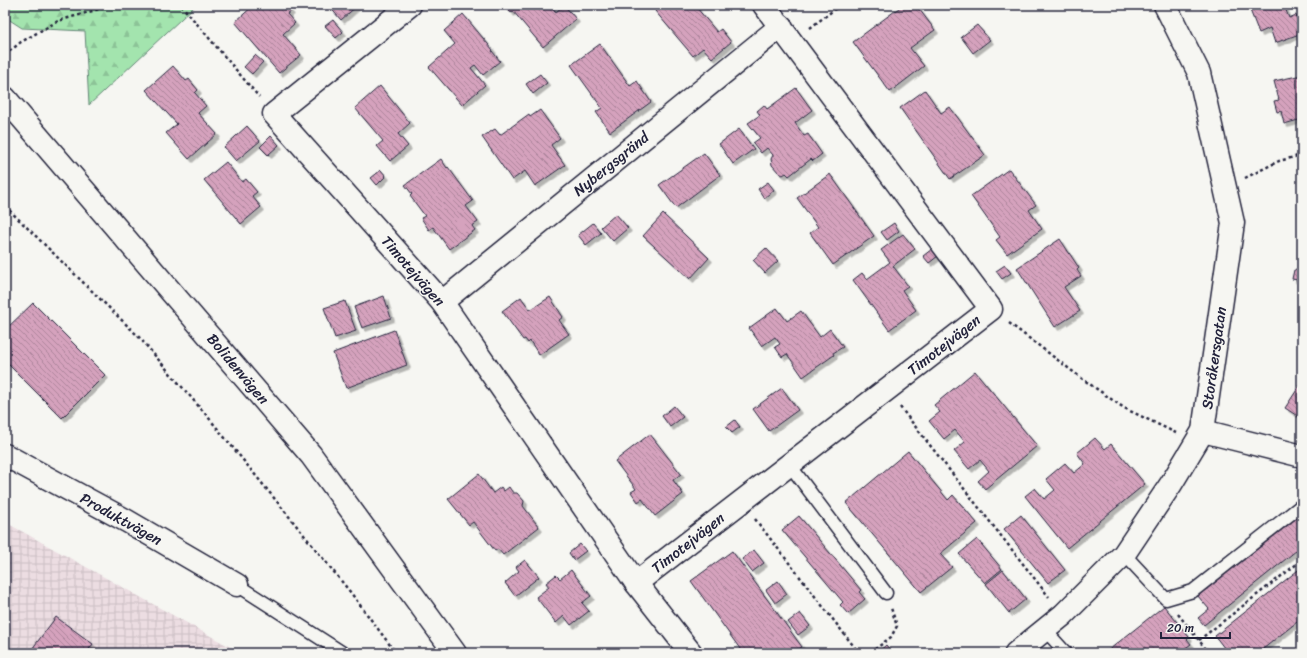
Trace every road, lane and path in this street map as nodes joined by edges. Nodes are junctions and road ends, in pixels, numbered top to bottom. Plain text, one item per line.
1 (113, 5) edge
2 (181, 5) edge
3 (410, 5) edge
4 (764, 5) edge
5 (840, 5) edge
6 (1165, 5) edge
7 (786, 33) junction
8 (5, 55) edge
9 (5, 98) edge
10 (274, 114) junction
11 (1302, 155) edge
12 (1225, 188) junction
13 (5, 206) edge
14 (442, 302) junction
15 (991, 309) junction
16 (887, 389) junction
17 (1200, 437) junction
18 (5, 455) edge
19 (1302, 456) edge
20 (789, 464) junction
21 (741, 501) junction
22 (1302, 505) edge
23 (1124, 554) junction
24 (1302, 560) edge
25 (636, 583) junction
26 (237, 585) joint
27 (886, 593) joint
28 (1166, 599) junction
29 (1063, 615) junction
30 (1044, 629) junction
31 (1199, 640) junction
32 (343, 653) edge
33 (394, 653) edge
34 (455, 653) edge
35 (691, 653) edge
36 (859, 653) edge
37 (870, 653) edge
38 (1016, 653) edge
39 (1066, 653) edge
40 (1209, 653) edge

1 - 8 path
2 - 10 path
3 - 10 street
4 - 7 street, Timotejvägen
5 - 7 path
6 - 12 street, Storåkersgatan
7 - 14 street, Nybergsgränd
7 - 15 street, Timotejvägen
9 - 34 street, Bolidenvägen
10 - 14 street, Timotejvägen
11 - 12 path
12 - 17 street, Storåkersgatan
13 - 33 path
14 - 25 street, Timotejvägen
15 - 16 street, Timotejvägen
15 - 17 path
16 - 20 street, Timotejvägen
16 - 29 path
17 - 19 street
17 - 23 street, Storåkersgatan
18 - 26 street, Produktvägen
20 - 21 street, Timotejvägen
20 - 27 lane
21 - 25 street, Timotejvägen
21 - 36 path
22 - 28 lane
23 - 28 lane
23 - 29 street, Storåkersgatan
24 - 31 path
25 - 35 street, Timotejvägen
26 - 32 lane
27 - 37 path
28 - 31 path
29 - 30 street, Storåkersgatan
30 - 38 street, Storåkersgatan
30 - 39 lane
31 - 40 path

